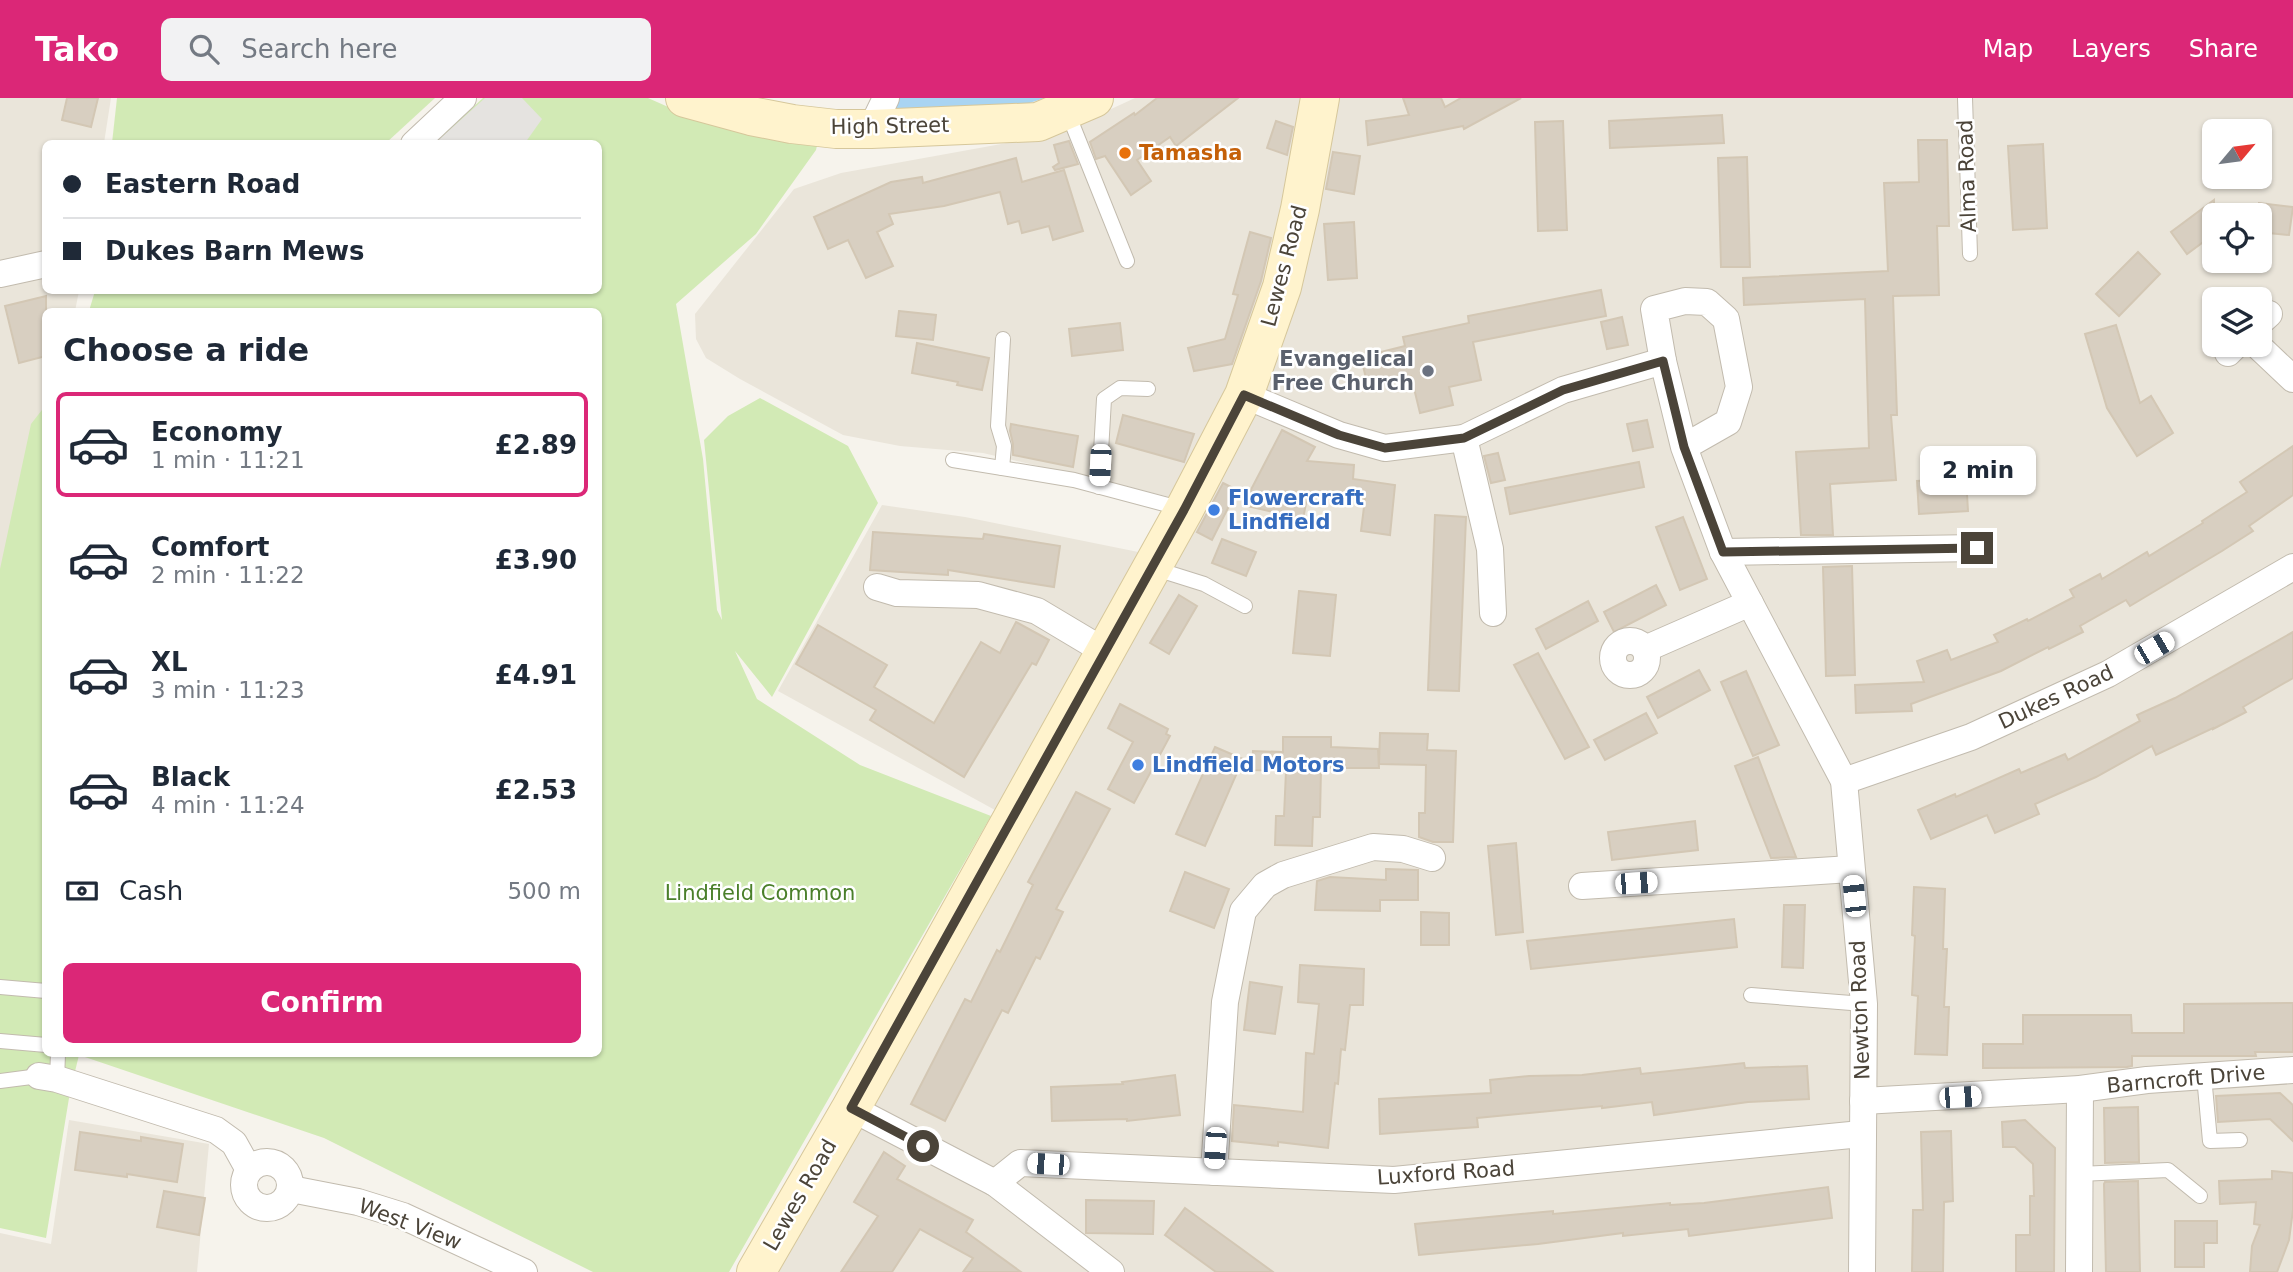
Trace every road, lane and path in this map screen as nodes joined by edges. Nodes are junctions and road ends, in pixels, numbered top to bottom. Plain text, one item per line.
1 (463, 98) edge
2 (685, 98) edge
3 (1320, 98) edge
4 (1965, 98) edge
5 (1080, 104) edge
6 (879, 114) edge
7 (418, 140) edge
8 (1970, 254) dead end
9 (1126, 261) dead end
10 (42, 265) edge
11 (0, 274) edge
12 (1003, 339) dead end
13 (2270, 357) edge
14 (1663, 361) junction
15 (2293, 379) edge
16 (1148, 389) dead end
17 (1244, 395) junction
18 (1464, 438) junction
19 (1684, 447) junction
20 (953, 460) dead end
21 (1002, 468) junction
22 (1099, 487) junction
23 (1184, 510) junction
24 (1977, 548) dead end
25 (1723, 552) junction
26 (1152, 567) junction
27 (2293, 567) edge
28 (887, 597) dead end
29 (1750, 603) junction
30 (1245, 606) dead end
31 (1493, 613) dead end
32 (1645, 649) dead end
33 (1104, 651) junction
34 (1844, 781) junction
35 (1432, 858) dead end
36 (1851, 869) junction
37 (1582, 886) dead end
38 (0, 987) edge
39 (42, 991) edge
40 (1751, 995) dead end
41 (1864, 1004) junction
42 (0, 1041) edge
43 (42, 1045) edge
44 (51, 1069) edge
45 (2293, 1070) edge
46 (2204, 1076) junction
47 (0, 1081) edge
48 (2080, 1089) junction
49 (1863, 1101) junction
50 (851, 1108) junction
51 (1861, 1134) junction
52 (2240, 1140) dead end
53 (249, 1170) junction
54 (1214, 1172) junction
55 (2079, 1174) junction
56 (995, 1184) junction
57 (291, 1189) junction
58 (2200, 1196) dead end
59 (524, 1272) edge
60 (755, 1272) edge
61 (1111, 1272) edge
62 (1862, 1272) edge
63 (2079, 1272) edge

1 - 7 street
2 - 6 main road, High Street
3 - 17 main road, Lewes Road
4 - 8 lane, Alma Road
5 - 6 main road, High Street
5 - 9 lane
10 - 11 street
12 - 21 lane
13 - 15 street
14 - 18 street
14 - 19 street, Newton Road
14 - 19 street, Newton Road
16 - 22 lane
17 - 18 street
17 - 23 main road, Lewes Road
18 - 31 street
19 - 25 street, Newton Road
20 - 21 lane
21 - 22 lane
22 - 23 lane
23 - 26 main road, Lewes Road
24 - 25 street
25 - 29 street, Newton Road
26 - 30 lane
26 - 33 main road, Lewes Road
27 - 34 street, Dukes Road
28 - 33 street
29 - 32 street
29 - 34 street, Newton Road
33 - 50 main road, Lewes Road
34 - 36 street, Newton Road
35 - 54 street
36 - 37 street
36 - 41 street, Newton Road
38 - 39 lane
40 - 41 lane
41 - 49 street, Newton Road
42 - 43 lane
44 - 47 lane
44 - 53 street
45 - 46 street, Barncroft Drive
46 - 48 street, Barncroft Drive
46 - 52 lane
48 - 49 street, Barncroft Drive
48 - 55 street, Barncroft Drive
49 - 51 street, Newton Road
50 - 56 street
50 - 60 main road, Lewes Road
51 - 54 street, Luxford Road
51 - 62 street, Newton Road
53 - 57 street
53 - 57 street
54 - 56 street, Luxford Road
55 - 58 lane
55 - 63 street, Barncroft Drive
56 - 61 street
57 - 59 street, West View

